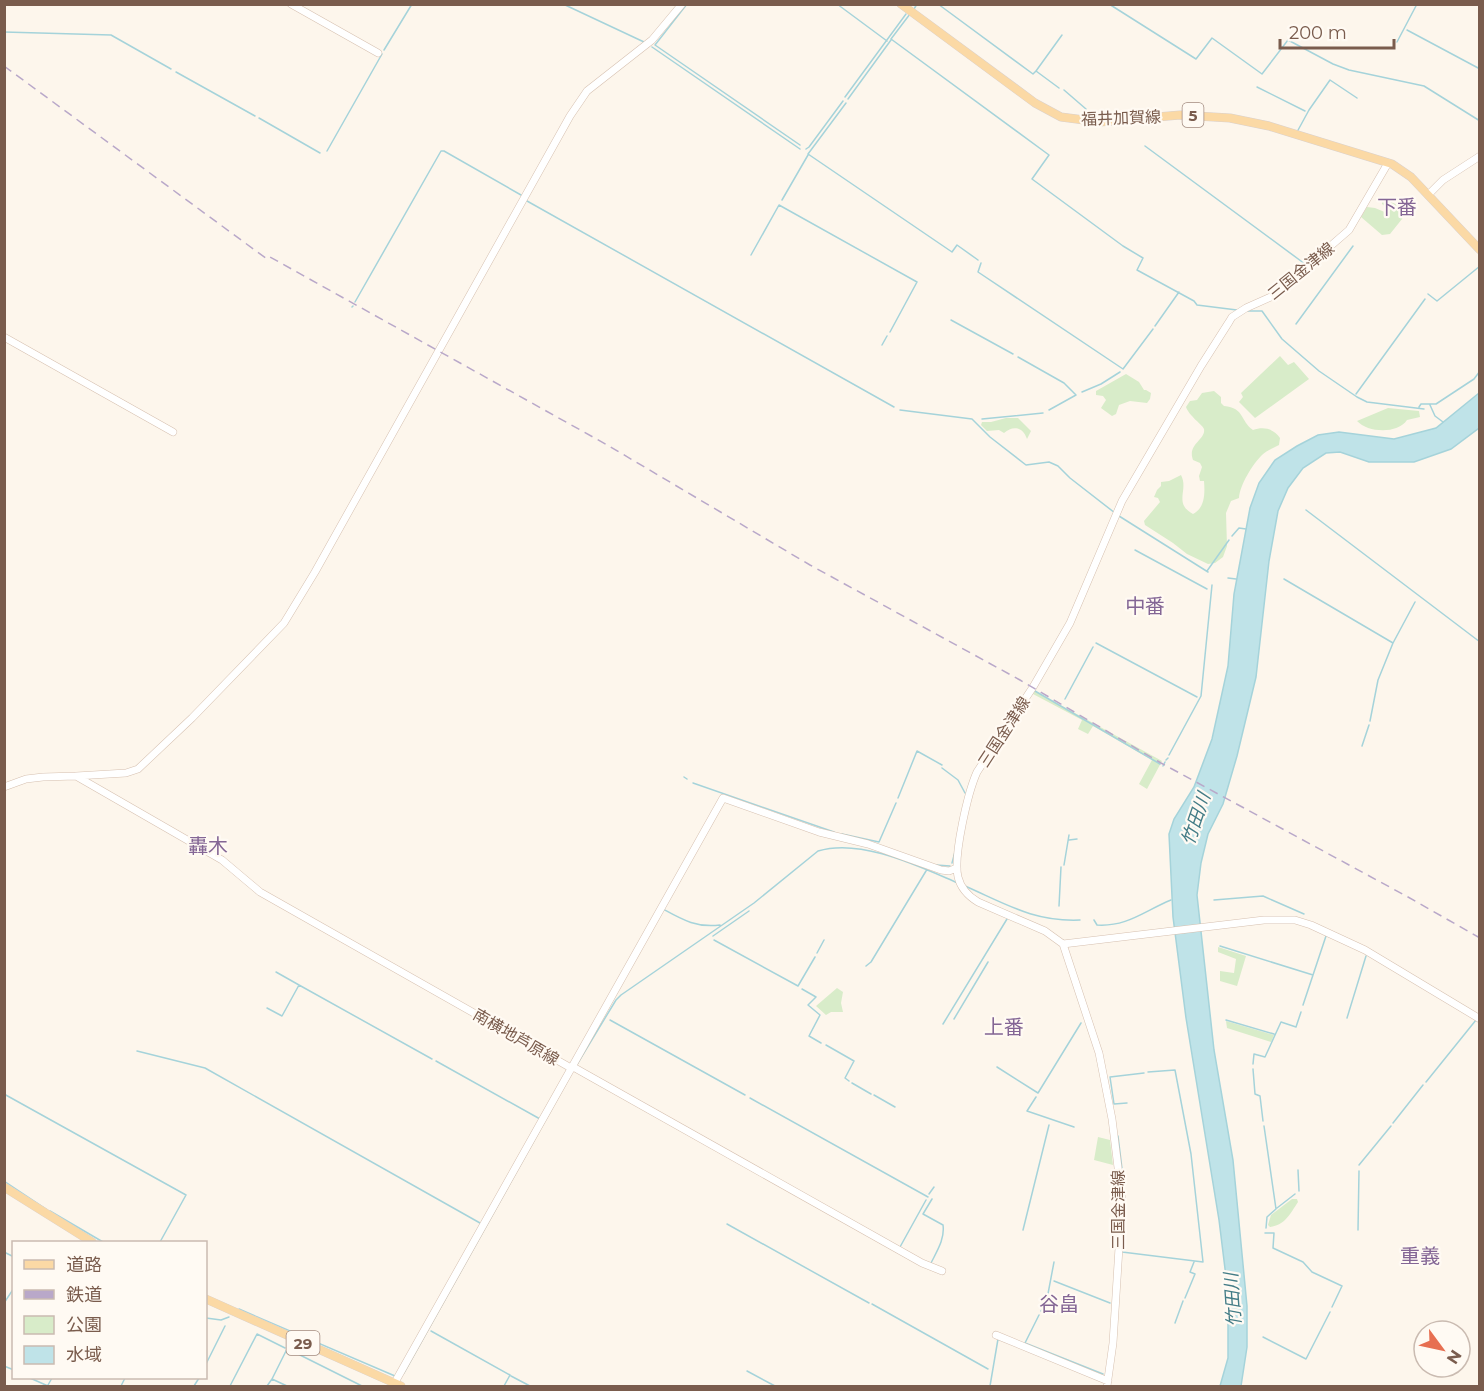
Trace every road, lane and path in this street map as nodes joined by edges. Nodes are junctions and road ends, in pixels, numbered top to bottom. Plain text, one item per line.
1 (291, 4) edge
2 (682, 4) edge
3 (901, 4) edge
4 (378, 53) dead end
5 (1479, 156) edge
6 (1388, 162) junction
7 (1428, 195) junction
8 (1479, 250) edge
9 (4, 337) edge
10 (173, 432) dead end
11 (76, 776) junction
12 (4, 787) edge
13 (957, 868) junction
14 (1063, 944) junction
15 (1479, 1019) edge
16 (575, 1069) junction
17 (4, 1187) edge
18 (90, 1241) edge
19 (942, 1271) dead end
20 (207, 1299) edge
21 (996, 1335) dead end
22 (1108, 1384) edge
23 (398, 1385) edge

1 - 4 main road
2 - 11 main road
3 - 6 main road, 福井加賀線 / 5
5 - 7 main road
6 - 7 main road, 福井加賀線 / 5
6 - 13 main road, 三国金津線
7 - 8 main road, 福井加賀線 / 5
9 - 10 main road
11 - 12 main road
11 - 16 main road, 南横地芦原線
13 - 14 main road
13 - 16 main road, 南横地芦原線
14 - 15 main road
14 - 22 main road, 三国金津線
16 - 19 main road
16 - 23 main road
17 - 18 main road
20 - 23 main road, 29
21 - 22 main road

